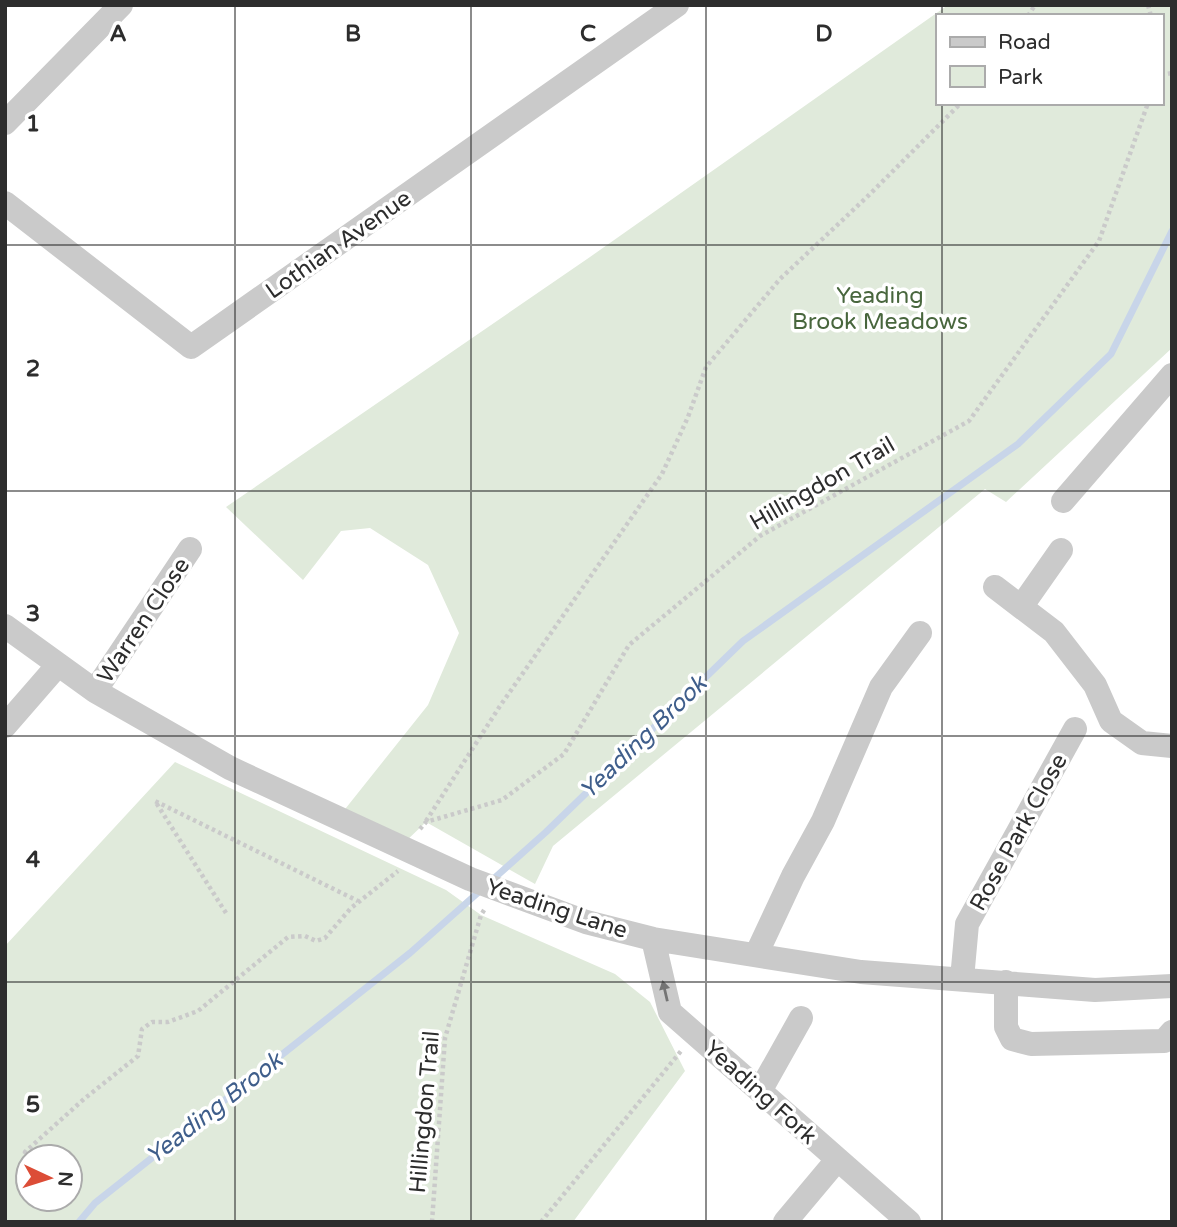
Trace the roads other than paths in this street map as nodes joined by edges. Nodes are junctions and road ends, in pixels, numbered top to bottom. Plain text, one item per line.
1 (121, 5) edge
2 (677, 5) edge
3 (5, 123) edge
4 (5, 202) edge
5 (1172, 375) edge
6 (1063, 501) dead end
7 (190, 549) dead end
8 (1061, 550) dead end
9 (995, 587) dead end
10 (1021, 607) junction
11 (5, 626) edge
12 (920, 633) dead end
13 (58, 665) junction
14 (95, 691) junction
15 (5, 726) edge
16 (1075, 729) dead end
17 (1172, 746) edge
18 (653, 939) junction
19 (756, 955) junction
20 (962, 979) junction
21 (1006, 982) junction
22 (1172, 988) edge
23 (801, 1018) dead end
24 (1172, 1032) edge
25 (760, 1091) junction
26 (837, 1160) junction
27 (785, 1222) edge
28 (909, 1222) edge

1 - 3 street
2 - 4 street, Lothian Avenue
5 - 6 street
7 - 14 street, Warren Close
8 - 10 street
9 - 10 street
10 - 17 street
11 - 13 street, Yeading Lane
12 - 19 street
13 - 14 street, Yeading Lane
13 - 15 street
14 - 18 street, Yeading Lane
16 - 20 street, Rose Park Close
18 - 19 street, Yeading Lane
25 -> 18 street, Yeading Fork
19 - 20 street, Yeading Lane
20 - 21 street, Yeading Lane
21 - 22 street, Yeading Lane
21 - 24 street
23 - 25 street
25 - 26 street, Yeading Fork
26 - 27 street
26 - 28 street, Yeading Fork

